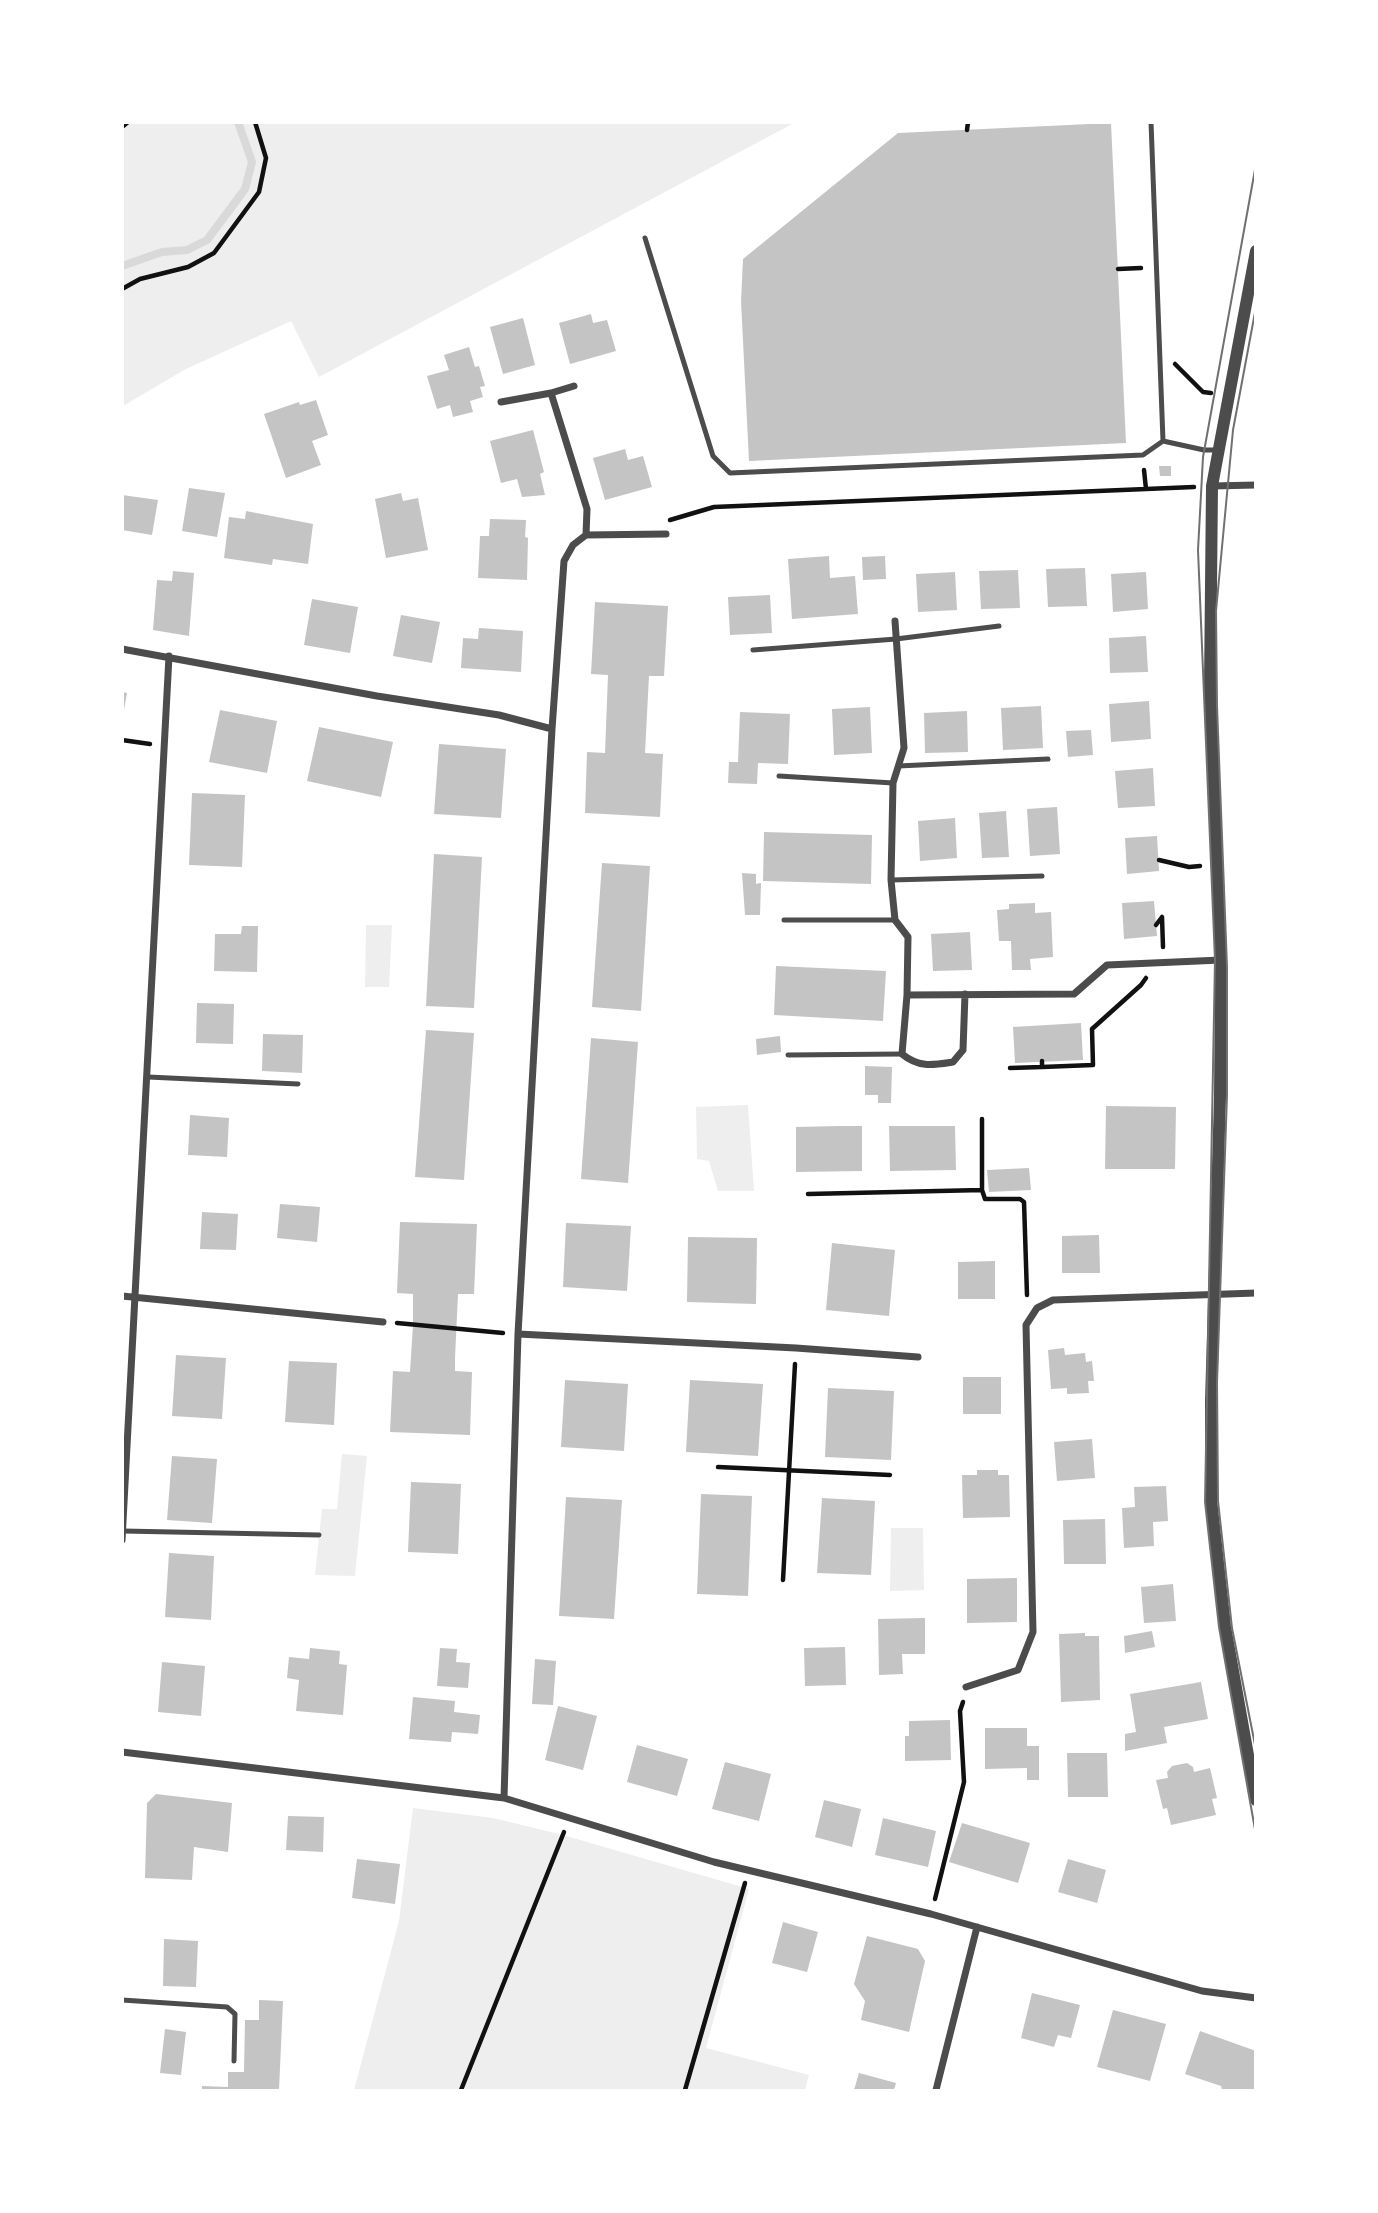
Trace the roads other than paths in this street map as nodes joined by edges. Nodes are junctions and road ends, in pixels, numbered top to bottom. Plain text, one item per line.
1 (1151, 122) edge
2 (645, 238) dead end
3 (1255, 251) edge
4 (574, 386) dead end
5 (551, 393) junction
6 (500, 402) dead end
7 (1163, 441) junction
8 (1219, 450) junction
9 (1255, 485) edge
10 (1212, 486) junction
11 (666, 534) road end
12 (586, 535) junction
13 (895, 621) dead end
14 (999, 626) dead end
15 (896, 639) junction
16 (122, 649) edge
17 (753, 650) dead end
18 (169, 656) junction
19 (552, 729) junction
20 (1048, 759) dead end
21 (898, 766) junction
22 (779, 776) dead end
23 (893, 782) junction
24 (1042, 876) dead end
25 (891, 880) junction
26 (784, 920) dead end
27 (895, 920) junction
28 (1221, 960) junction
29 (965, 994) junction
30 (907, 995) junction
31 (788, 1055) dead end
32 (902, 1055) junction
33 (148, 1077) junction
34 (299, 1084) dead end
35 (1255, 1293) edge
36 (1214, 1294) junction
37 (122, 1296) edge
38 (137, 1297) junction
39 (383, 1322) road end
40 (518, 1334) junction
41 (918, 1357) dead end
42 (123, 1531) edge
43 (319, 1535) dead end
44 (122, 1540) edge
45 (966, 1687) road end
46 (122, 1752) edge
47 (504, 1798) junction
48 (1255, 1800) edge
49 (976, 1927) junction
50 (1255, 1998) edge
51 (122, 2000) edge
52 (234, 2061) dead end
53 (936, 2091) edge

1 - 7 lane
2 - 7 lane
3 - 8 street
4 - 5 street
5 - 6 street
5 - 12 street
7 - 8 lane
8 - 10 street
9 - 10 street
10 - 28 street
11 - 12 street
12 - 19 street
13 - 15 street
14 - 15 lane
15 - 17 lane
15 - 21 street
16 - 18 street
18 - 19 street
18 - 33 street
19 - 40 street
20 - 21 lane
21 - 23 street
22 - 23 lane
23 - 25 street
24 - 25 lane
25 - 27 street
26 - 27 lane
27 - 30 street
28 - 29 street
28 - 36 street
29 - 30 street
29 - 32 street
30 - 32 street
31 - 32 lane
33 - 34 lane
33 - 38 street
35 - 36 street
36 - 45 street
36 - 48 street
37 - 38 street
38 - 39 street
38 - 42 street
40 - 41 street
40 - 47 street
42 - 43 lane
42 - 44 street
46 - 47 street
47 - 49 street
49 - 50 street
49 - 53 street
51 - 52 lane

